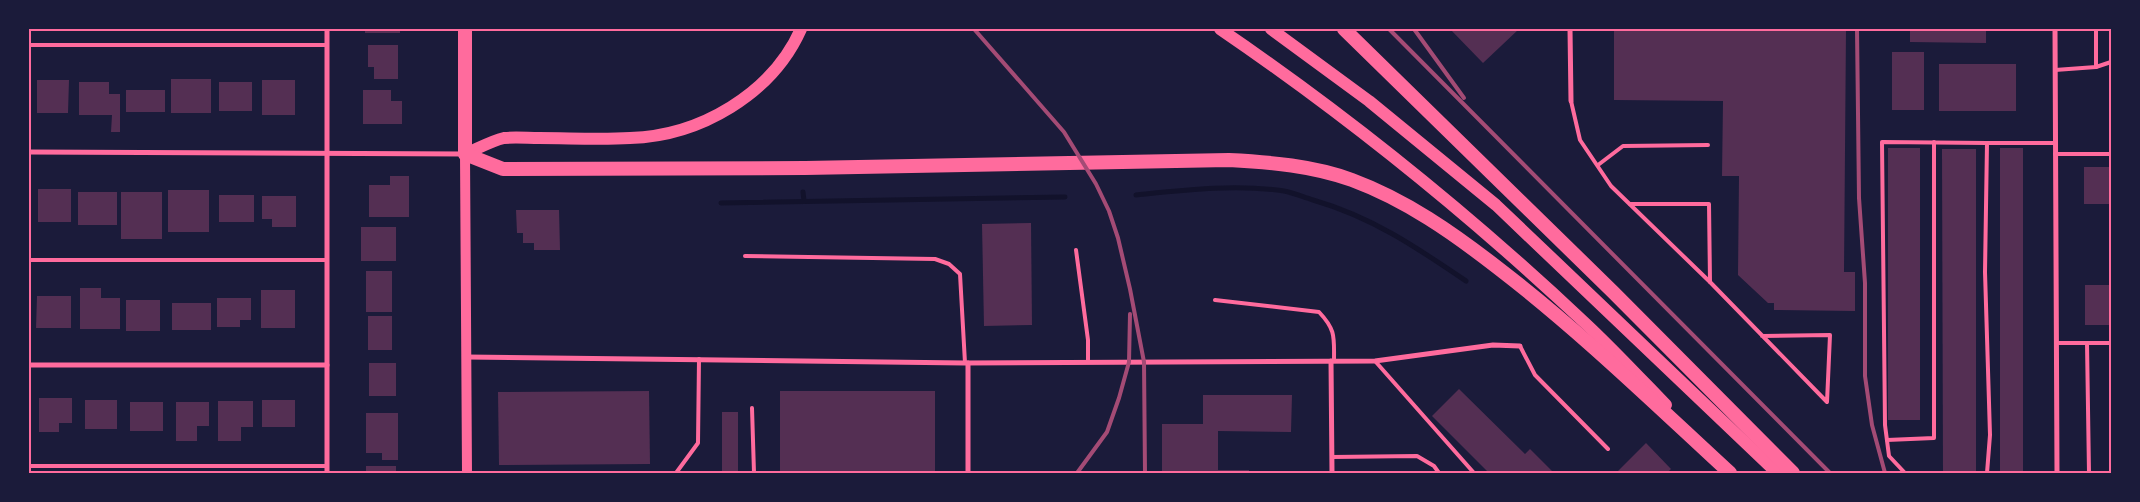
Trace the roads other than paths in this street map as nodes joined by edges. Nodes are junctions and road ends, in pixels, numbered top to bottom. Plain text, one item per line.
1 (326, 29) edge
2 (465, 29) edge
3 (801, 29) edge
4 (1220, 29) edge
5 (1271, 29) edge
6 (1344, 29) edge
7 (1570, 29) edge
8 (2055, 29) edge
9 (2096, 29) edge
10 (29, 45) edge
11 (326, 45) junction
12 (2111, 62) edge
13 (2096, 67) junction
14 (2055, 70) junction
15 (1571, 101) joint
16 (1934, 142) junction
17 (1987, 143) junction
18 (2055, 143) junction
19 (1708, 145) dead end
20 (29, 152) edge
21 (326, 153) junction
22 (465, 154) junction
23 (2056, 154) junction
24 (2111, 154) edge
25 (1598, 165) junction
26 (1630, 204) junction
27 (1076, 250) dead end
28 (744, 256) dead end
29 (29, 260) edge
30 (326, 260) junction
31 (1710, 282) junction
32 (1215, 300) dead end
33 (1762, 336) junction
34 (2056, 343) junction
35 (2088, 343) junction
36 (2111, 343) edge
37 (1520, 346) joint
38 (467, 357) junction
39 (699, 360) junction
40 (1333, 361) junction
41 (1375, 361) junction
42 (966, 362) junction
43 (1088, 362) junction
44 (29, 365) edge
45 (327, 365) junction
46 (752, 408) dead end
47 (1887, 440) junction
48 (1608, 448) dead end
49 (1332, 457) junction
50 (29, 466) edge
51 (327, 466) junction
52 (327, 473) edge
53 (467, 473) edge
54 (676, 473) edge
55 (754, 473) edge
56 (968, 473) edge
57 (1332, 473) edge
58 (1439, 473) edge
59 (1474, 473) edge
60 (1731, 473) edge
61 (1777, 473) edge
62 (1793, 473) edge
63 (1905, 473) edge
64 (1987, 473) edge
65 (2057, 473) edge
66 (2089, 473) edge

1 - 11 street
2 - 22 highway
3 - 22 main road
4 - 60 main road
5 - 61 main road
6 - 62 highway
7 - 15 street
8 - 14 street
9 - 13 lane
10 - 11 lane
11 - 21 street
12 - 13 lane
13 - 14 lane
14 - 18 street
15 - 25 lane
16 - 17 lane
16 - 47 lane
16 - 47 lane
17 - 18 lane
17 - 64 lane
18 - 23 street
19 - 25 lane
20 - 21 street
21 - 22 street
21 - 30 street
22 - 38 main road
22 - 60 highway
23 - 24 lane
23 - 34 street
25 - 26 lane
26 - 31 lane
26 - 31 lane
27 - 43 lane
28 - 42 lane
29 - 30 lane
30 - 45 street
31 - 33 lane
32 - 40 lane
33 - 33 lane
34 - 35 lane
34 - 65 street
35 - 36 lane
35 - 66 lane
37 - 41 street
37 - 48 lane
38 - 39 street
38 - 53 main road
39 - 42 street
39 - 54 lane
40 - 41 street
40 - 43 street
40 - 49 street
41 - 59 lane
42 - 43 street
42 - 56 street
44 - 45 street
45 - 51 street
46 - 55 lane
47 - 63 lane
49 - 57 street
49 - 58 lane
50 - 51 lane
51 - 52 street

